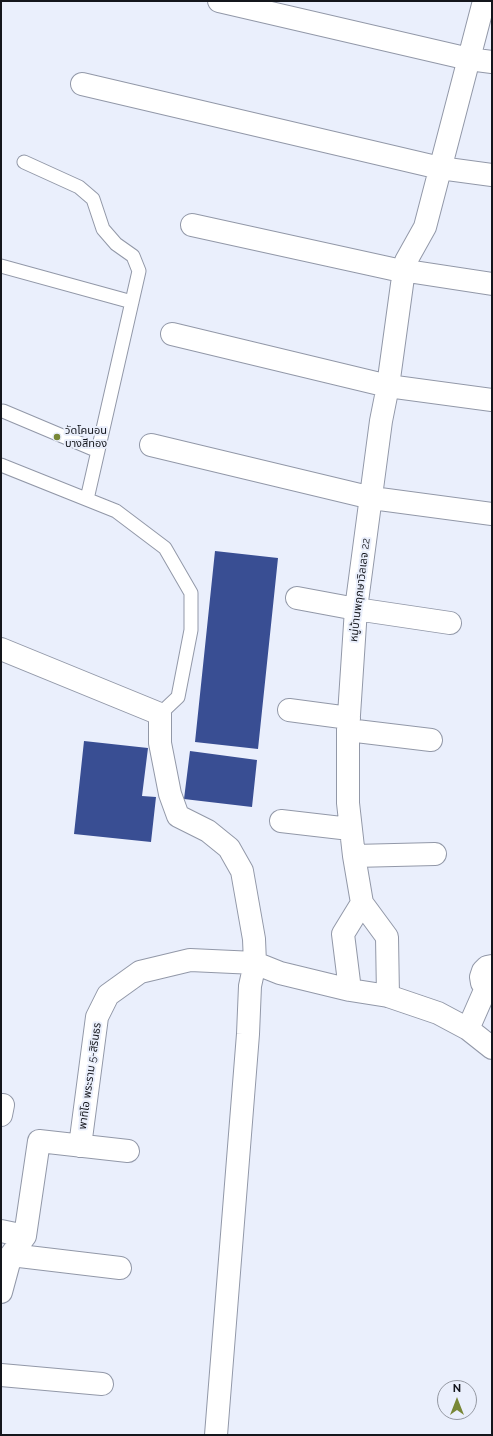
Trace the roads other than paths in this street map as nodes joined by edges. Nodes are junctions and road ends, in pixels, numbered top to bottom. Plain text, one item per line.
1 (219, 1) edge
2 (484, 1) edge
3 (469, 59) junction
4 (492, 62) edge
5 (82, 84) dead end
6 (24, 162) dead end
7 (440, 168) junction
8 (492, 175) edge
9 (192, 225) dead end
10 (1, 266) edge
11 (405, 270) junction
12 (492, 284) edge
13 (132, 302) junction
14 (172, 334) dead end
15 (388, 386) junction
16 (492, 400) edge
17 (3, 411) dead end
18 (151, 445) dead end
19 (98, 451) junction
20 (2, 470) edge
21 (372, 498) junction
22 (87, 499) junction
23 (492, 514) edge
24 (297, 598) dead end
25 (356, 609) junction
26 (450, 623) dead end
27 (1, 649) edge
28 (289, 710) dead end
29 (160, 714) junction
30 (348, 724) junction
31 (431, 740) dead end
32 (281, 822) dead end
33 (350, 828) junction
34 (435, 854) dead end
35 (354, 856) junction
36 (362, 904) junction
37 (255, 963) junction
38 (492, 966) edge
39 (489, 989) edge
40 (350, 990) junction
41 (388, 996) junction
42 (468, 1029) junction
43 (492, 1048) edge
44 (1, 1105) edge
45 (1, 1115) edge
46 (80, 1146) junction
47 (128, 1151) dead end
48 (1, 1230) edge
49 (25, 1236) junction
50 (11, 1255) junction
51 (120, 1268) dead end
52 (1, 1292) edge
53 (1, 1375) edge
54 (102, 1384) dead end
55 (216, 1435) edge

1 - 3 street
2 - 3 street
3 - 4 street
3 - 7 street
5 - 7 street
6 - 13 lane
7 - 8 street
7 - 11 street
9 - 11 street
10 - 13 lane
11 - 12 street
11 - 15 street, หมู่บ้านพฤกษาวิลเลจ 22
13 - 19 lane
14 - 15 street
15 - 16 street
15 - 21 street, หมู่บ้านพฤกษาวิลเลจ 22
17 - 19 lane
18 - 21 street
19 - 22 lane
20 - 22 lane
21 - 23 street
21 - 25 street, หมู่บ้านพฤกษาวิลเลจ 22
22 - 29 lane
24 - 25 street
25 - 26 street
25 - 30 street, หมู่บ้านพฤกษาวิลเลจ 22
27 - 29 street
28 - 30 street
29 - 37 street
30 - 31 street
30 - 33 street, หมู่บ้านพฤกษาวิลเลจ 22
32 - 33 street
33 - 35 street, หมู่บ้านพฤกษาวิลเลจ 22
34 - 35 street
35 - 36 street, หมู่บ้านพฤกษาวิลเลจ 22
36 - 40 street
36 - 41 street
37 - 40 street, พาทิโอ พระราม 5-สิรินธร
37 - 46 street, พาทิโอ พระราม 5-สิรินธร
37 - 55 street
38 - 39 street
39 - 42 street
40 - 41 street, พาทิโอ พระราม 5-สิรินธร
41 - 42 street, พาทิโอ พระราม 5-สิรินธร
42 - 43 street, พาทิโอ พระราม 5-สิรินธร
44 - 45 street
46 - 47 street
46 - 49 street
48 - 49 street
49 - 50 street
50 - 51 street
50 - 52 street
53 - 54 street

